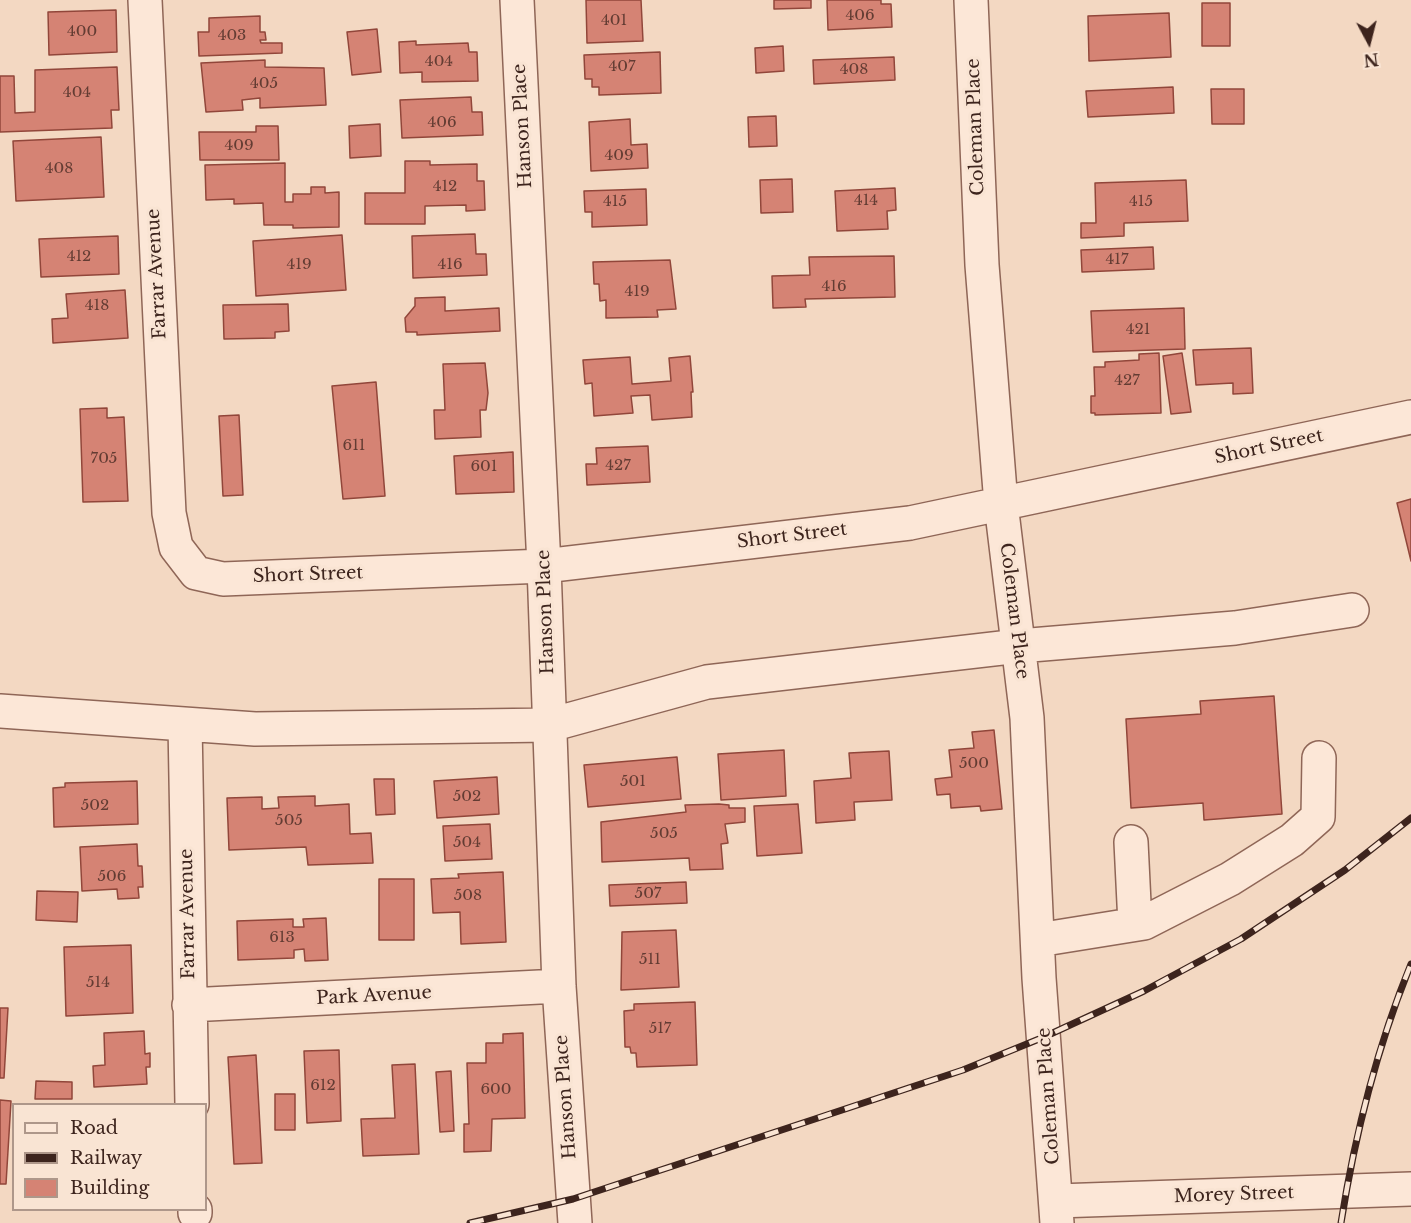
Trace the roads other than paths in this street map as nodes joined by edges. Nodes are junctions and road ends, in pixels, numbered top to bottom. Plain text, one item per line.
1 (145, 0) edge
2 (517, 0) edge
3 (971, 0) edge
4 (1411, 417) edge
5 (1001, 504) junction
6 (176, 547) joint
7 (544, 566) junction
8 (1352, 610) dead end
9 (1018, 646) junction
10 (0, 711) edge
11 (185, 724) junction
12 (550, 725) junction
13 (1319, 758) dead end
14 (1131, 842) dead end
15 (1136, 924) junction
16 (1038, 940) junction
17 (559, 986) junction
18 (189, 1005) junction
19 (192, 1103) edge
20 (1411, 1189) edge
21 (1057, 1212) edge
22 (575, 1223) edge

1 - 6 street, Farrar Avenue
2 - 7 street, Hanson Place
3 - 5 street, Coleman Place
4 - 5 street, Short Street
5 - 7 street, Short Street
5 - 9 street, Coleman Place
6 - 7 street, Short Street
7 - 12 street, Hanson Place
8 - 9 street
9 - 12 street
9 - 16 street, Coleman Place
10 - 11 street
11 - 12 street
11 - 18 street, Farrar Avenue
12 - 17 street, Hanson Place
13 - 15 street
14 - 15 street
15 - 16 street
16 - 21 street, Coleman Place
17 - 18 street, Park Avenue
17 - 22 street, Hanson Place
18 - 19 street, Farrar Avenue
20 - 21 street, Morey Street

